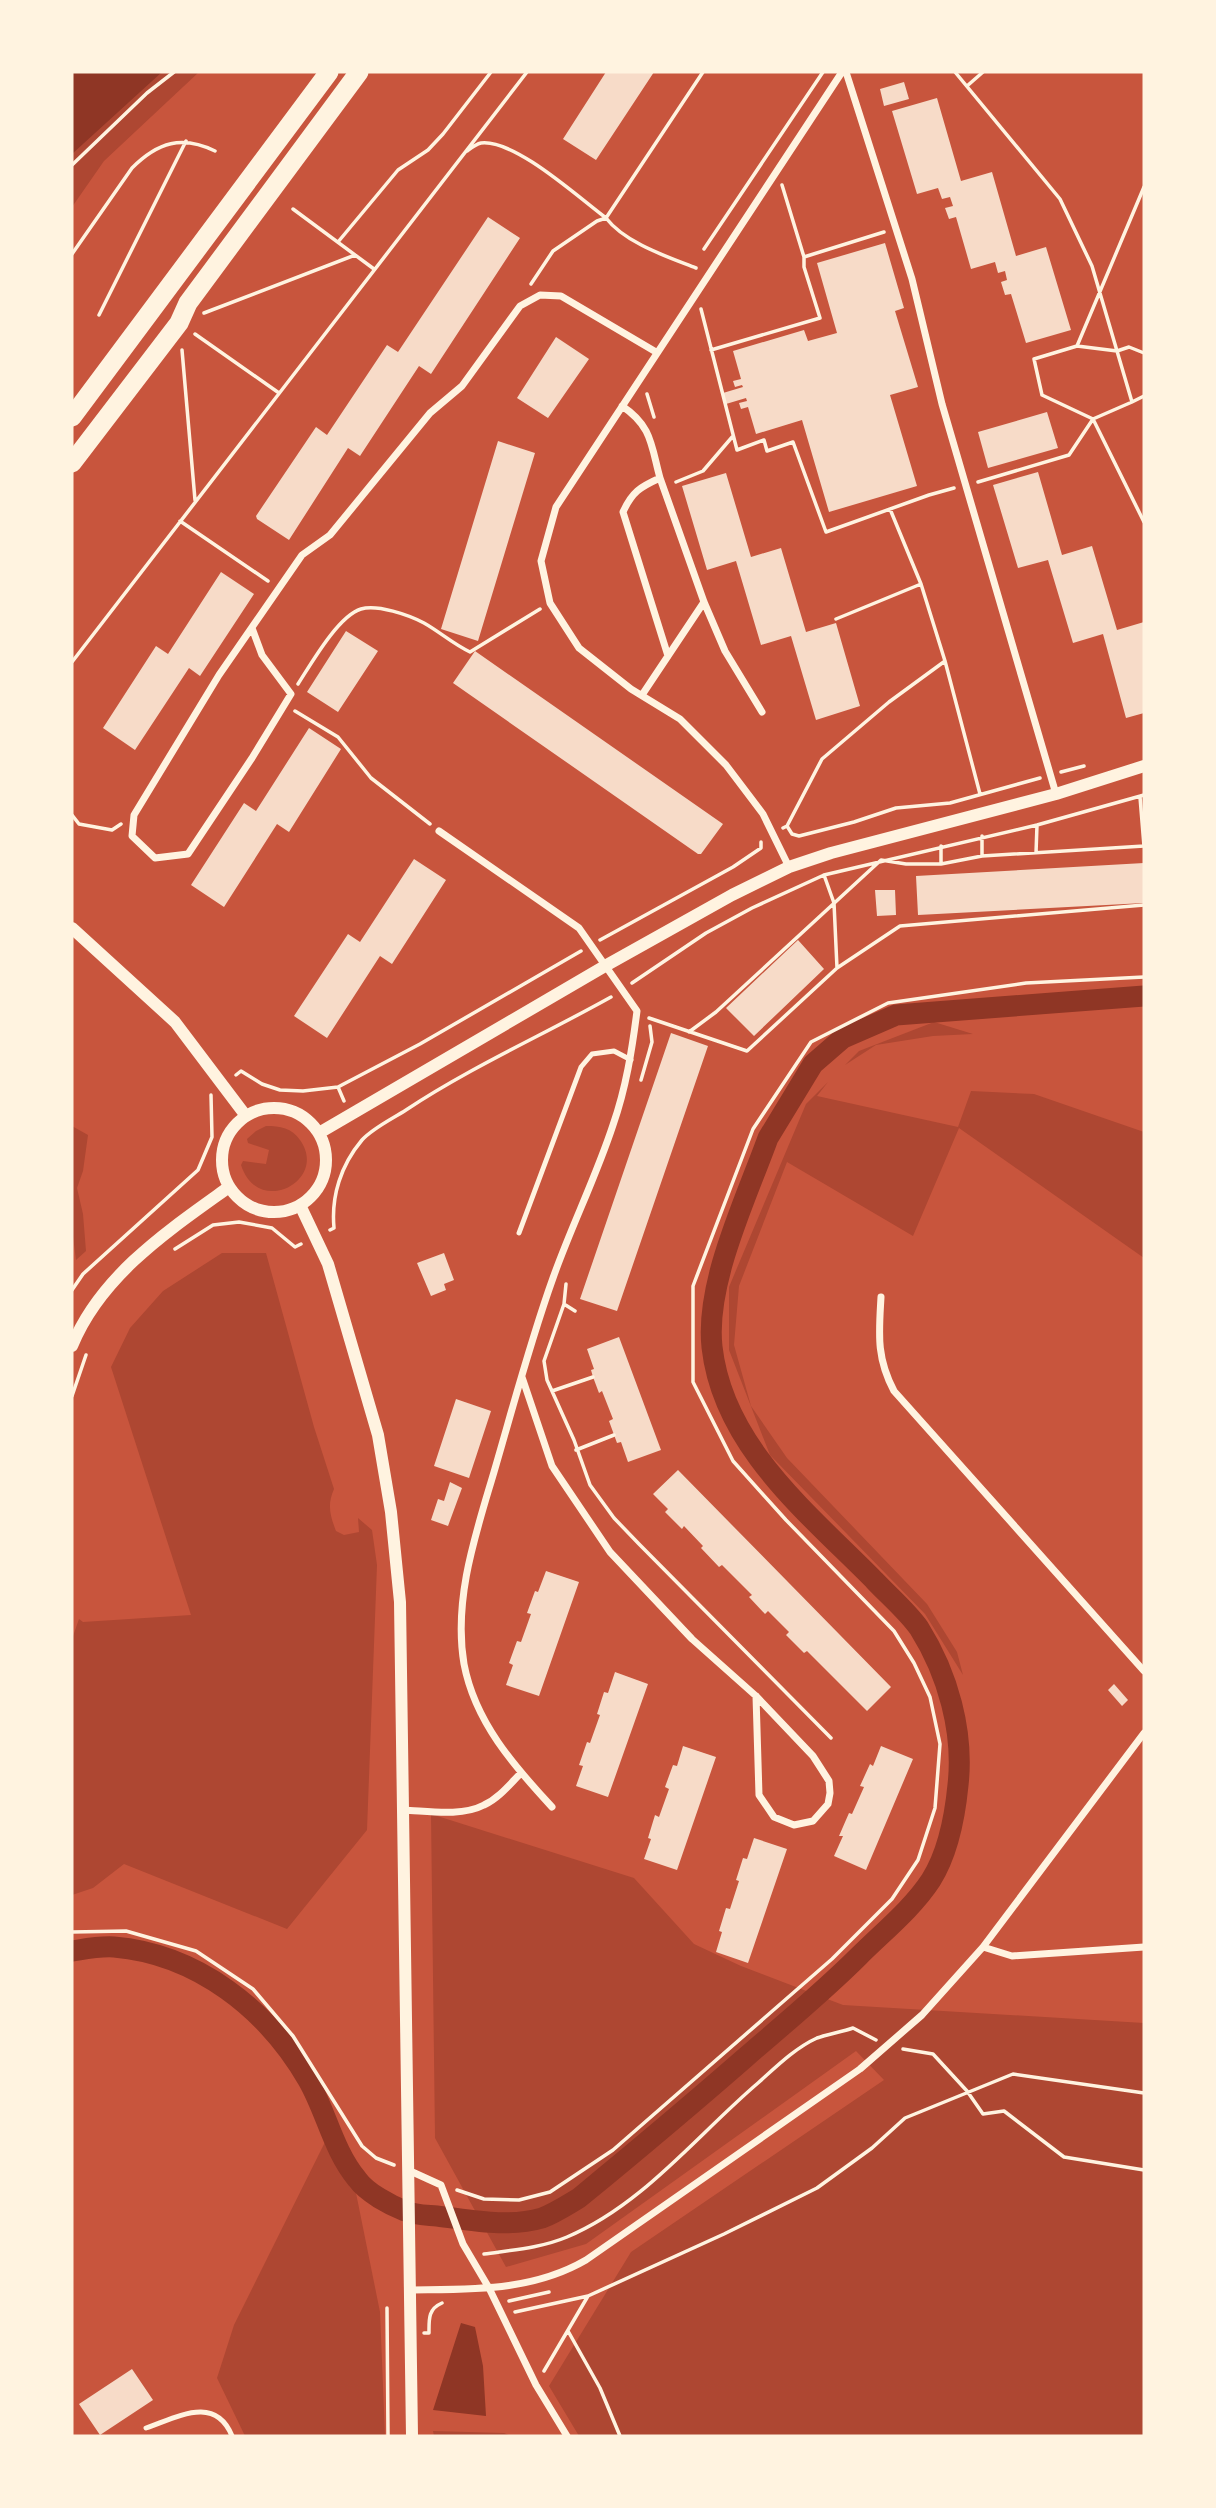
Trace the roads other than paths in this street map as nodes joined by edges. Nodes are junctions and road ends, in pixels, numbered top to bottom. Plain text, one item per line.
1 (328, 72) edge
2 (359, 72) edge
3 (844, 72) edge
4 (656, 352) junction
5 (622, 406) junction
6 (72, 417) edge
7 (72, 463) edge
8 (661, 482) junction
9 (704, 603) junction
10 (252, 628) junction
11 (667, 656) junction
12 (642, 695) junction
13 (762, 712) dead end
14 (1144, 766) edge
15 (1056, 794) junction
16 (439, 831) road end
17 (789, 867) junction
18 (72, 928) edge
19 (605, 966) junction
20 (631, 1060) junction
21 (246, 1116) junction
22 (319, 1133) junction
23 (229, 1187) junction
24 (300, 1205) junction
25 (519, 1233) dead end
26 (881, 1297) dead end
27 (72, 1346) edge
28 (522, 1377) junction
29 (1144, 1671) edge
30 (755, 1696) junction
31 (1144, 1733) edge
32 (521, 1773) junction
33 (552, 1807) dead end
34 (403, 1810) junction
35 (983, 1947) junction
36 (1144, 1947) edge
37 (408, 2169) junction
38 (489, 2288) junction
39 (409, 2290) junction
40 (145, 2428) dead end
41 (232, 2436) edge
42 (412, 2436) edge
43 (567, 2436) edge

1 - 6 highway
2 - 7 highway
3 - 4 street
3 - 15 street
4 - 5 street
4 - 10 street
5 - 8 street
5 - 12 street
8 - 9 street
8 - 11 street
9 - 11 street
9 - 13 street
10 - 10 street
11 - 12 street
12 - 17 street
14 - 15 street
15 - 17 street
16 - 19 street
17 - 19 street
18 - 21 street
19 - 20 street
19 - 22 street
20 - 25 lane
20 - 28 street
21 - 22 street
21 - 23 street
22 - 24 street
23 - 24 street
23 - 27 street
24 - 34 street
26 - 29 street
28 - 30 street
28 - 32 street
30 - 30 street
31 - 35 street
32 - 33 street
32 - 34 street
34 - 37 street
35 - 36 street
35 - 38 street
37 - 38 street
37 - 39 street
38 - 39 street
38 - 43 street
39 - 42 street
40 - 41 lane

